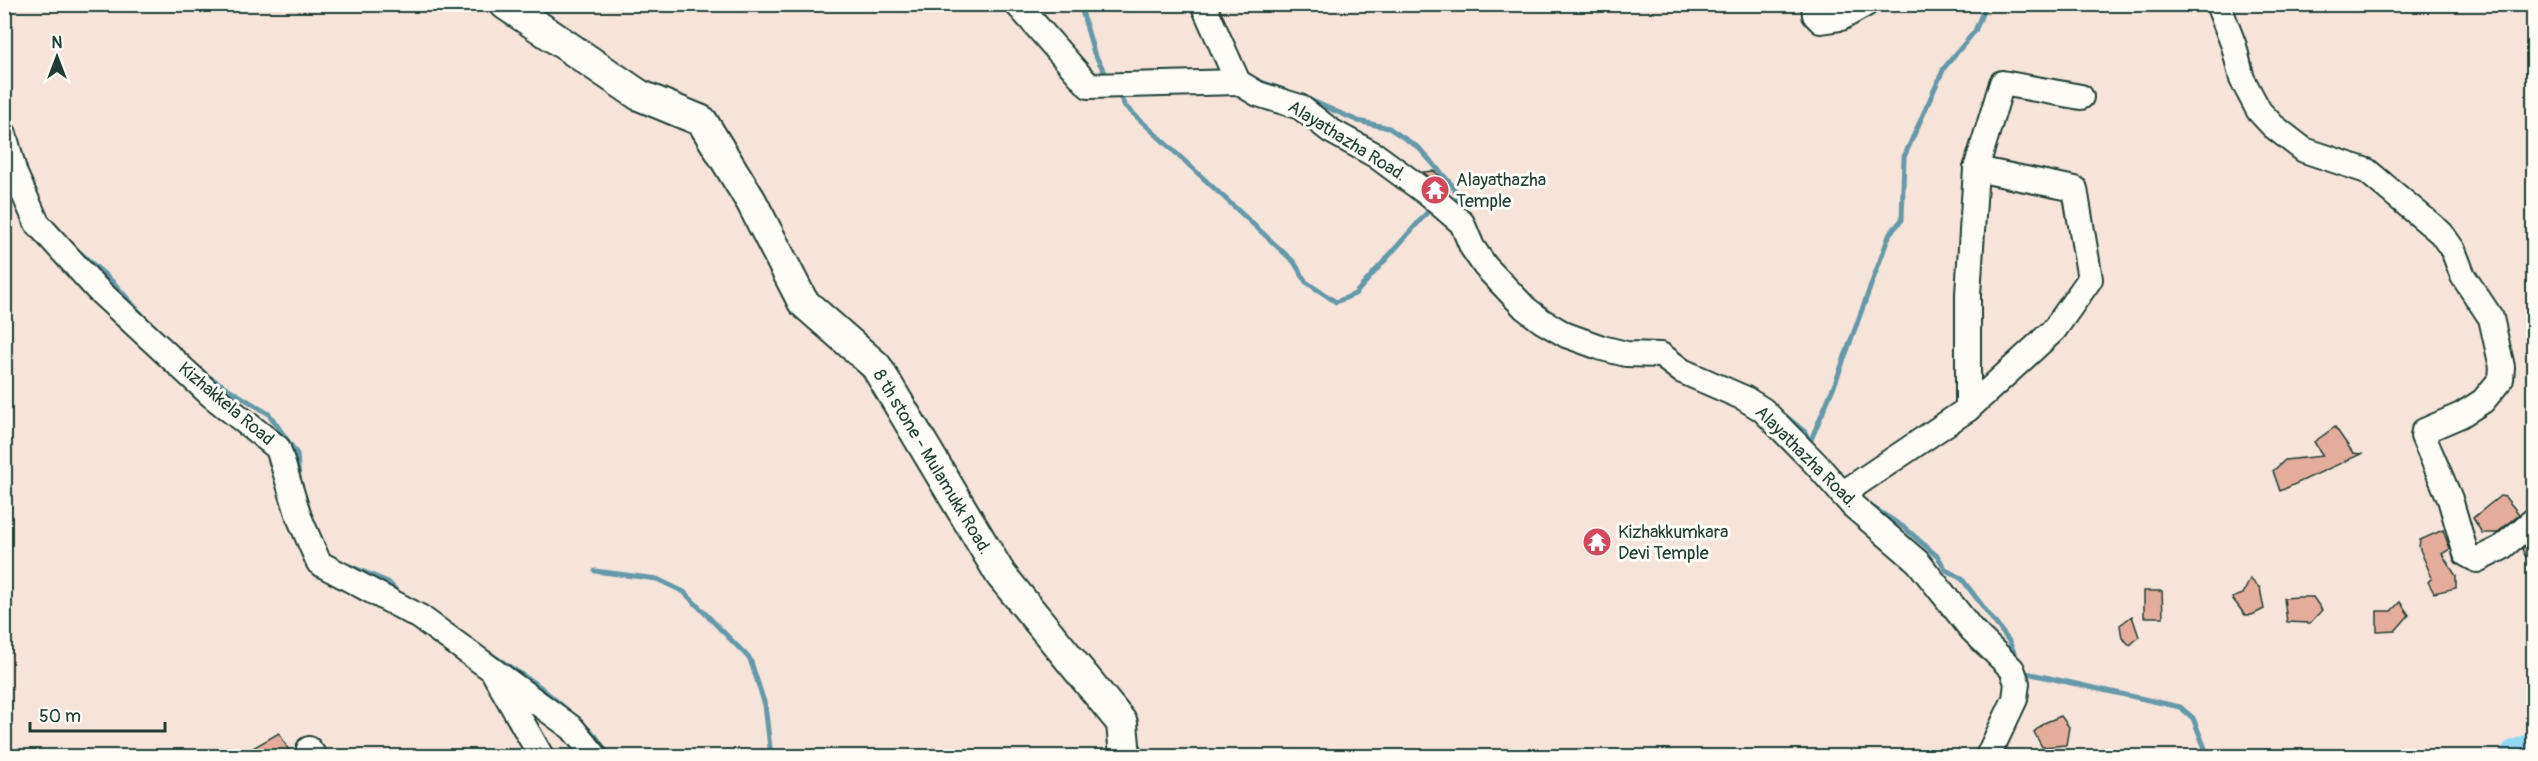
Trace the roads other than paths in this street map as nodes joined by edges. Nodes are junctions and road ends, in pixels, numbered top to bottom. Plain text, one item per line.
1 (505, 4) edge
2 (1017, 4) edge
3 (1203, 4) edge
4 (1814, 4) edge
5 (1866, 4) edge
6 (2218, 4) edge
7 (1238, 82) junction
8 (2081, 97) dead end
9 (4, 134) edge
10 (1976, 169) junction
11 (12, 189) edge
12 (1968, 409) junction
13 (1842, 494) junction
14 (2534, 519) edge
15 (491, 669) junction
16 (541, 756) edge
17 (595, 756) edge
18 (1125, 756) edge
19 (1988, 756) edge

1 - 18 main road, 8 th stone - Mulamukk Road.
2 - 7 street
3 - 7 street
4 - 5 street
6 - 14 street
7 - 13 street, Alayathazha Road.
8 - 10 street
9 - 11 street, Kizhakkela Road
10 - 12 street
10 - 12 street
11 - 15 street, Kizhakkela Road
12 - 13 street
13 - 19 street, Alayathazha Road.
15 - 16 street, Kizhakkela Road
15 - 17 street, Kizhakkela Road

